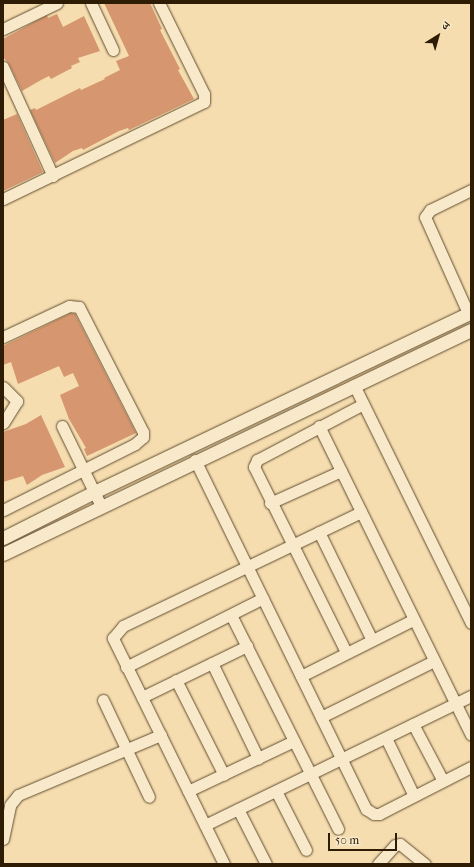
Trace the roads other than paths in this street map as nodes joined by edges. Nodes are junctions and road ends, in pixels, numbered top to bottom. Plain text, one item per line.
1 (57, 3) edge
2 (91, 3) edge
3 (159, 3) edge
4 (3, 29) edge
5 (113, 50) dead end
6 (3, 67) edge
7 (53, 176) junction
8 (471, 190) edge
9 (3, 199) edge
10 (470, 313) edge
11 (471, 330) edge
12 (3, 337) edge
13 (354, 386) junction
14 (3, 387) edge
15 (363, 404) junction
16 (3, 424) edge
17 (62, 426) dead end
18 (319, 426) junction
19 (195, 460) junction
20 (83, 469) junction
21 (341, 471) junction
22 (94, 492) junction
23 (270, 503) junction
24 (101, 506) junction
25 (3, 510) edge
26 (361, 512) junction
27 (319, 532) junction
28 (3, 538) edge
29 (291, 546) junction
30 (3, 554) edge
31 (247, 567) junction
32 (263, 598) junction
33 (231, 614) junction
34 (413, 620) junction
35 (471, 623) edge
36 (372, 640) junction
37 (247, 646) junction
38 (346, 652) junction
39 (434, 661) junction
40 (212, 663) junction
41 (126, 667) junction
42 (301, 676) junction
43 (176, 680) junction
44 (471, 696) edge
45 (142, 697) junction
46 (103, 700) dead end
47 (456, 704) junction
48 (321, 717) junction
49 (413, 724) junction
50 (161, 735) junction
51 (471, 735) edge
52 (386, 738) junction
53 (294, 741) junction
54 (126, 749) junction
55 (258, 758) junction
56 (342, 759) junction
57 (471, 767) edge
58 (311, 774) junction
59 (224, 775) junction
60 (443, 781) junction
61 (188, 791) junction
62 (276, 791) junction
63 (414, 796) junction
64 (149, 797) dead end
65 (238, 809) junction
66 (205, 825) junction
67 (338, 829) dead end
68 (3, 839) edge
69 (306, 850) dead end
70 (224, 864) edge
71 (266, 864) edge
72 (378, 864) edge
73 (425, 864) edge

1 - 4 street
2 - 5 street
3 - 7 street
6 - 7 street
7 - 9 street
8 - 10 street
10 - 22 street
11 - 13 street
12 - 20 street
13 - 15 street
13 - 19 street
14 - 16 street
15 - 18 street
15 - 35 street
17 - 20 street
18 - 21 street
18 - 23 street
19 - 24 street
19 - 31 street
20 - 22 street
20 - 25 street
21 - 23 street
21 - 26 street
22 - 24 street
22 - 28 street
23 - 29 street
24 - 30 street
26 - 27 street
26 - 34 street
27 - 29 street
27 - 36 street
29 - 31 street
29 - 38 street
31 - 32 street
31 - 41 street
32 - 33 street
32 - 42 street
33 - 37 street
33 - 41 street
34 - 36 street
34 - 39 street
36 - 38 street
37 - 40 street
37 - 53 street
38 - 42 street
39 - 47 street
39 - 48 street
40 - 43 street
40 - 55 street
41 - 45 street
42 - 48 street
43 - 45 street
43 - 59 street
44 - 47 street
45 - 50 street
46 - 54 street
47 - 49 street
47 - 51 street
48 - 56 street
49 - 52 street
49 - 60 street
50 - 54 street
50 - 61 street
52 - 56 street
52 - 63 street
53 - 55 street
53 - 58 street
54 - 64 street
54 - 68 street
55 - 59 street
56 - 58 street
56 - 63 street
57 - 60 street
58 - 62 street
58 - 67 street
59 - 61 street
60 - 63 street
61 - 66 street
62 - 65 street
62 - 69 street
65 - 66 street
65 - 71 street
66 - 70 street
72 - 73 street

